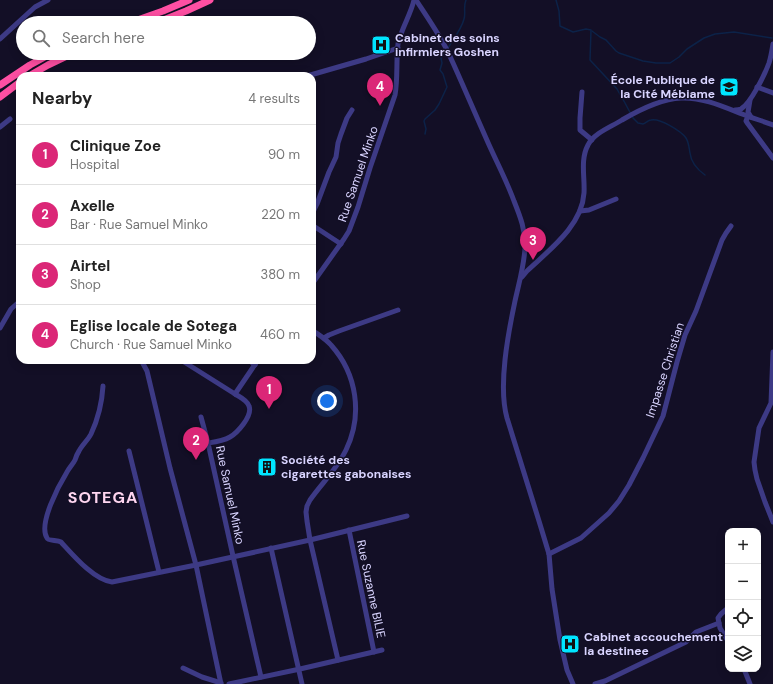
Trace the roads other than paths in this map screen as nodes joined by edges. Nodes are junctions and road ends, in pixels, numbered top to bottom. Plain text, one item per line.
1 (48, 0) edge
2 (188, 0) edge
3 (210, 0) edge
4 (415, 0) edge
5 (424, 12) junction
6 (408, 15) junction
7 (25, 16) edge
8 (149, 16) edge
9 (174, 16) edge
10 (16, 25) edge
11 (0, 40) edge
12 (773, 44) edge
13 (398, 48) junction
14 (772, 59) edge
15 (39, 60) edge
16 (58, 60) edge
17 (20, 72) edge
18 (36, 72) edge
19 (316, 73) edge
20 (16, 74) edge
21 (0, 85) edge
22 (16, 85) edge
23 (757, 87) junction
24 (582, 92) dead end
25 (773, 93) edge
26 (0, 97) edge
27 (751, 99) junction
28 (352, 110) dead end
29 (734, 110) junction
30 (750, 116) junction
31 (10, 119) dead end
32 (773, 126) edge
33 (0, 127) edge
34 (592, 140) junction
35 (773, 158) edge
36 (616, 200) dead end
37 (316, 206) edge
38 (580, 211) junction
39 (731, 226) dead end
40 (316, 228) edge
41 (341, 244) junction
42 (524, 258) junction
43 (534, 265) junction
44 (316, 278) edge
45 (521, 280) junction
46 (16, 305) edge
47 (396, 311) dead end
48 (0, 328) edge
49 (316, 333) edge
50 (324, 338) junction
51 (773, 352) edge
52 (143, 364) edge
53 (187, 364) edge
54 (255, 365) edge
55 (103, 386) dead end
56 (235, 394) junction
57 (772, 404) edge
58 (201, 417) dead end
59 (208, 443) junction
60 (128, 451) dead end
61 (407, 516) dead end
62 (773, 522) edge
63 (349, 530) junction
64 (310, 540) junction
65 (272, 548) junction
66 (549, 554) junction
67 (232, 555) junction
68 (196, 565) junction
69 (159, 572) junction
70 (725, 611) edge
71 (719, 623) junction
72 (725, 636) edge
73 (382, 650) dead end
74 (374, 652) junction
75 (338, 660) junction
76 (183, 668) dead end
77 (300, 670) junction
78 (745, 672) edge
79 (261, 677) junction
80 (605, 683) edge
81 (221, 684) edge
82 (229, 684) edge
83 (302, 684) edge
84 (573, 684) edge
85 (595, 684) edge
86 (750, 684) edge

1 - 7 street
2 - 8 highway
3 - 9 highway
4 - 5 street
4 - 6 street, Rue Samuel Minko
5 - 6 street
5 - 42 street
6 - 13 street, Rue Samuel Minko
10 - 11 street
12 - 14 street
13 - 19 street
13 - 41 street, Rue Samuel Minko
14 - 23 street
15 - 17 highway
16 - 18 highway
20 - 21 highway
22 - 26 highway
23 - 25 street
23 - 27 street
24 - 34 street
27 - 29 street
27 - 30 street
28 - 37 street
29 - 30 street
29 - 34 street
30 - 32 street
30 - 35 street
31 - 33 street
34 - 38 street
36 - 38 street
38 - 43 street
39 - 66 street, Impasse Christian
40 - 41 street
41 - 44 street, Rue Samuel Minko
42 - 43 street
42 - 45 street
43 - 45 street
45 - 66 street
46 - 48 street
47 - 50 street
49 - 50 street
50 - 64 street
51 - 57 street
52 - 68 street
53 - 56 street, Rue Samuel Minko
54 - 56 street
55 - 69 street, Rue Samuel Minko
56 - 59 street, Rue Samuel Minko
57 - 62 street
58 - 59 street
59 - 67 street, Rue Samuel Minko
60 - 69 street
61 - 63 street
63 - 64 street
63 - 74 street, Rue Suzanne BILIE
64 - 65 street
64 - 75 street
65 - 67 street
65 - 77 street
66 - 84 street
67 - 68 street, Rue Samuel Minko
67 - 79 street
68 - 69 street, Rue Samuel Minko
68 - 81 street
70 - 71 street
71 - 72 street
71 - 80 street
73 - 74 street
74 - 75 street
75 - 77 street
76 - 81 street
77 - 79 street
77 - 83 street
78 - 86 street
79 - 82 street
80 - 85 street

